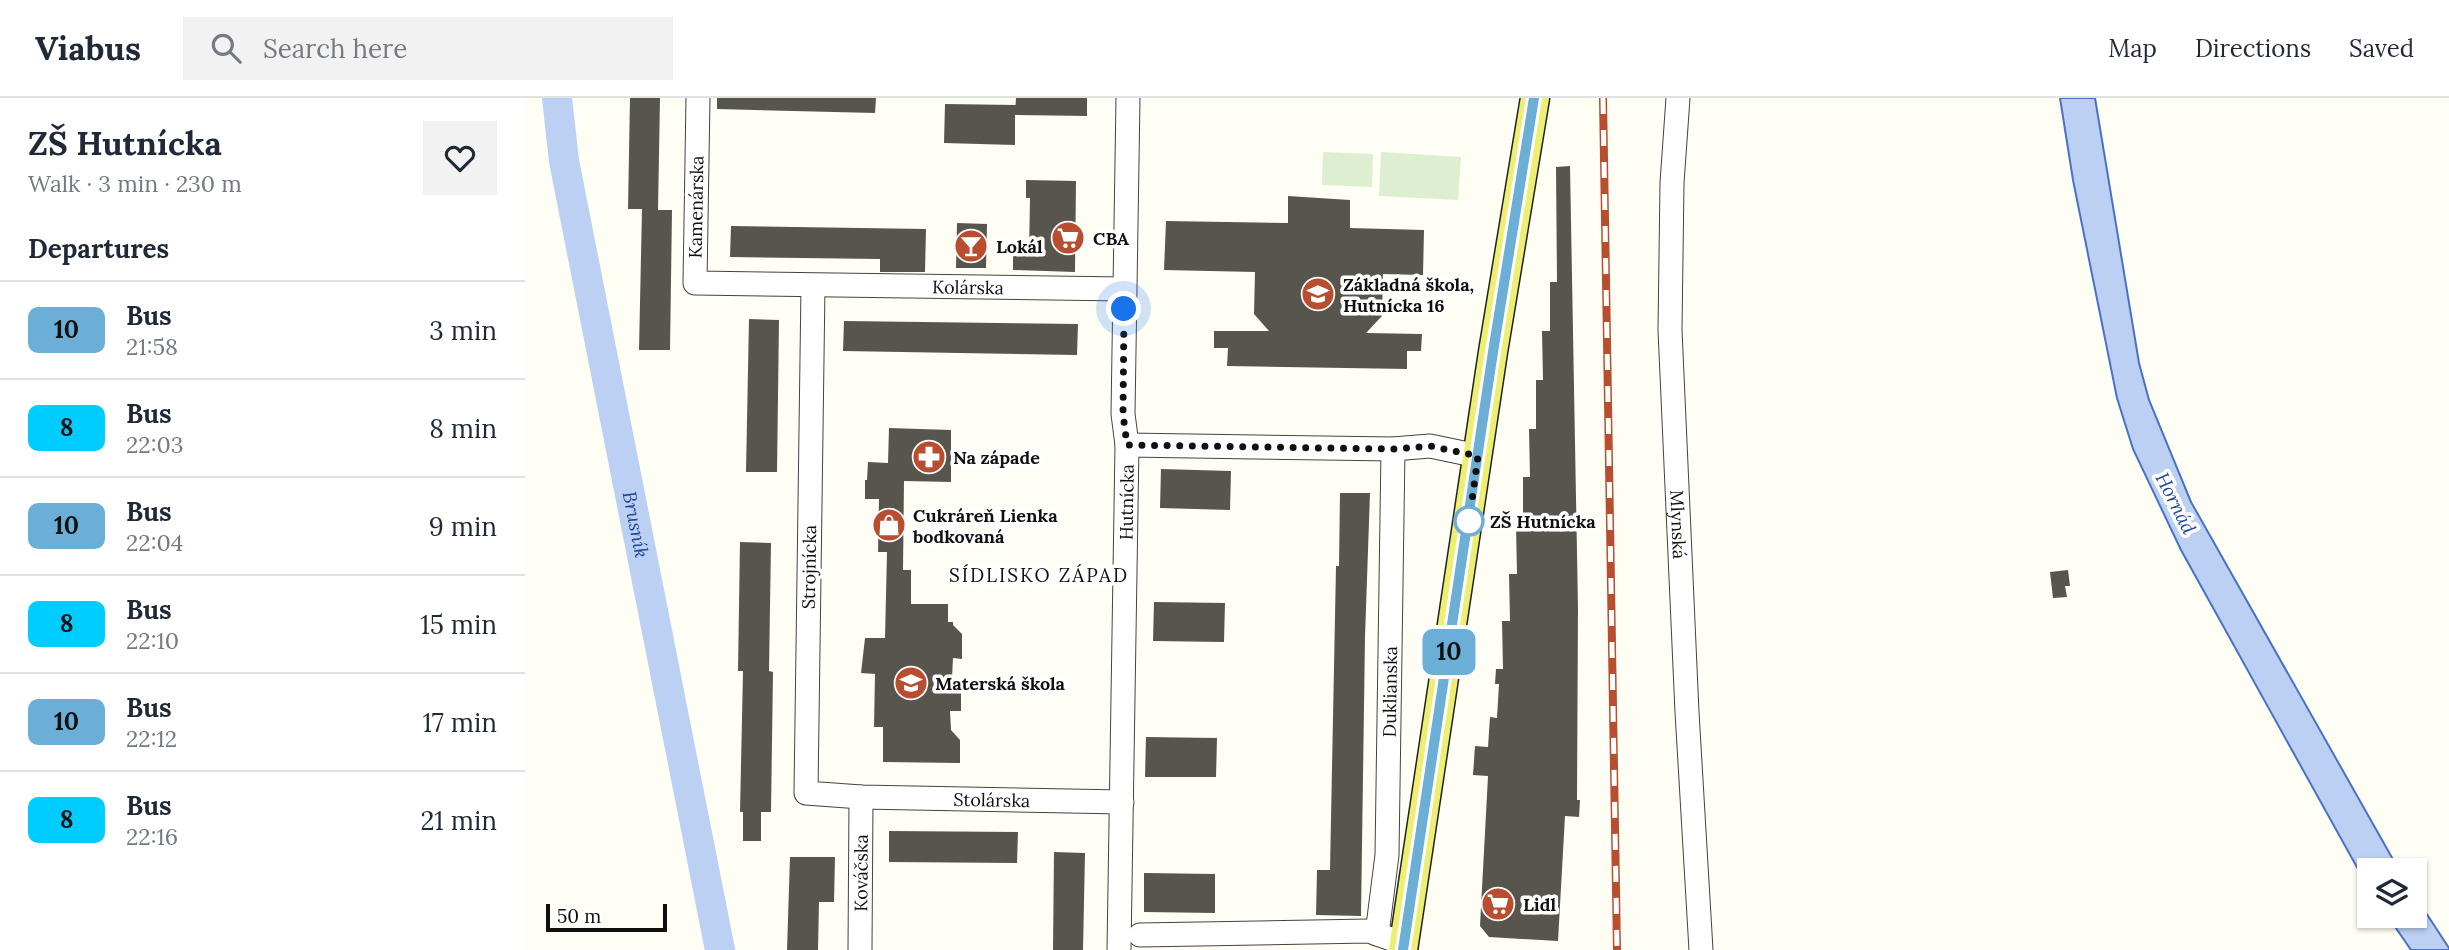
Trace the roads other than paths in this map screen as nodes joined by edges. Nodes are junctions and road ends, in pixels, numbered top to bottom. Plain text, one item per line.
1 (698, 98) edge
2 (1128, 98) edge
3 (1535, 98) edge
4 (1678, 98) edge
5 (813, 286) junction
6 (1124, 289) junction
7 (1127, 445) junction
8 (1393, 449) junction
9 (1478, 456) junction
10 (861, 797) junction
11 (1122, 802) junction
12 (1377, 934) junction
13 (1140, 935) dead end
14 (1404, 947) edge
15 (860, 950) edge
16 (1119, 950) edge
17 (1702, 950) edge

1 - 5 street, Kamenárska
2 - 6 street, Hutnícka
3 - 9 main road
4 - 17 street, Mlynská
5 - 6 street, Kolárska
5 - 10 street, Strojnícka
6 - 7 street, Hutnícka
7 - 8 street
7 - 11 street, Hutnícka
8 - 9 street
8 - 12 street, Duklianska
9 - 14 main road
10 - 11 street, Stolárska
10 - 15 street, Kováčska
11 - 16 street, Hutnícka
12 - 13 street
12 - 14 street

